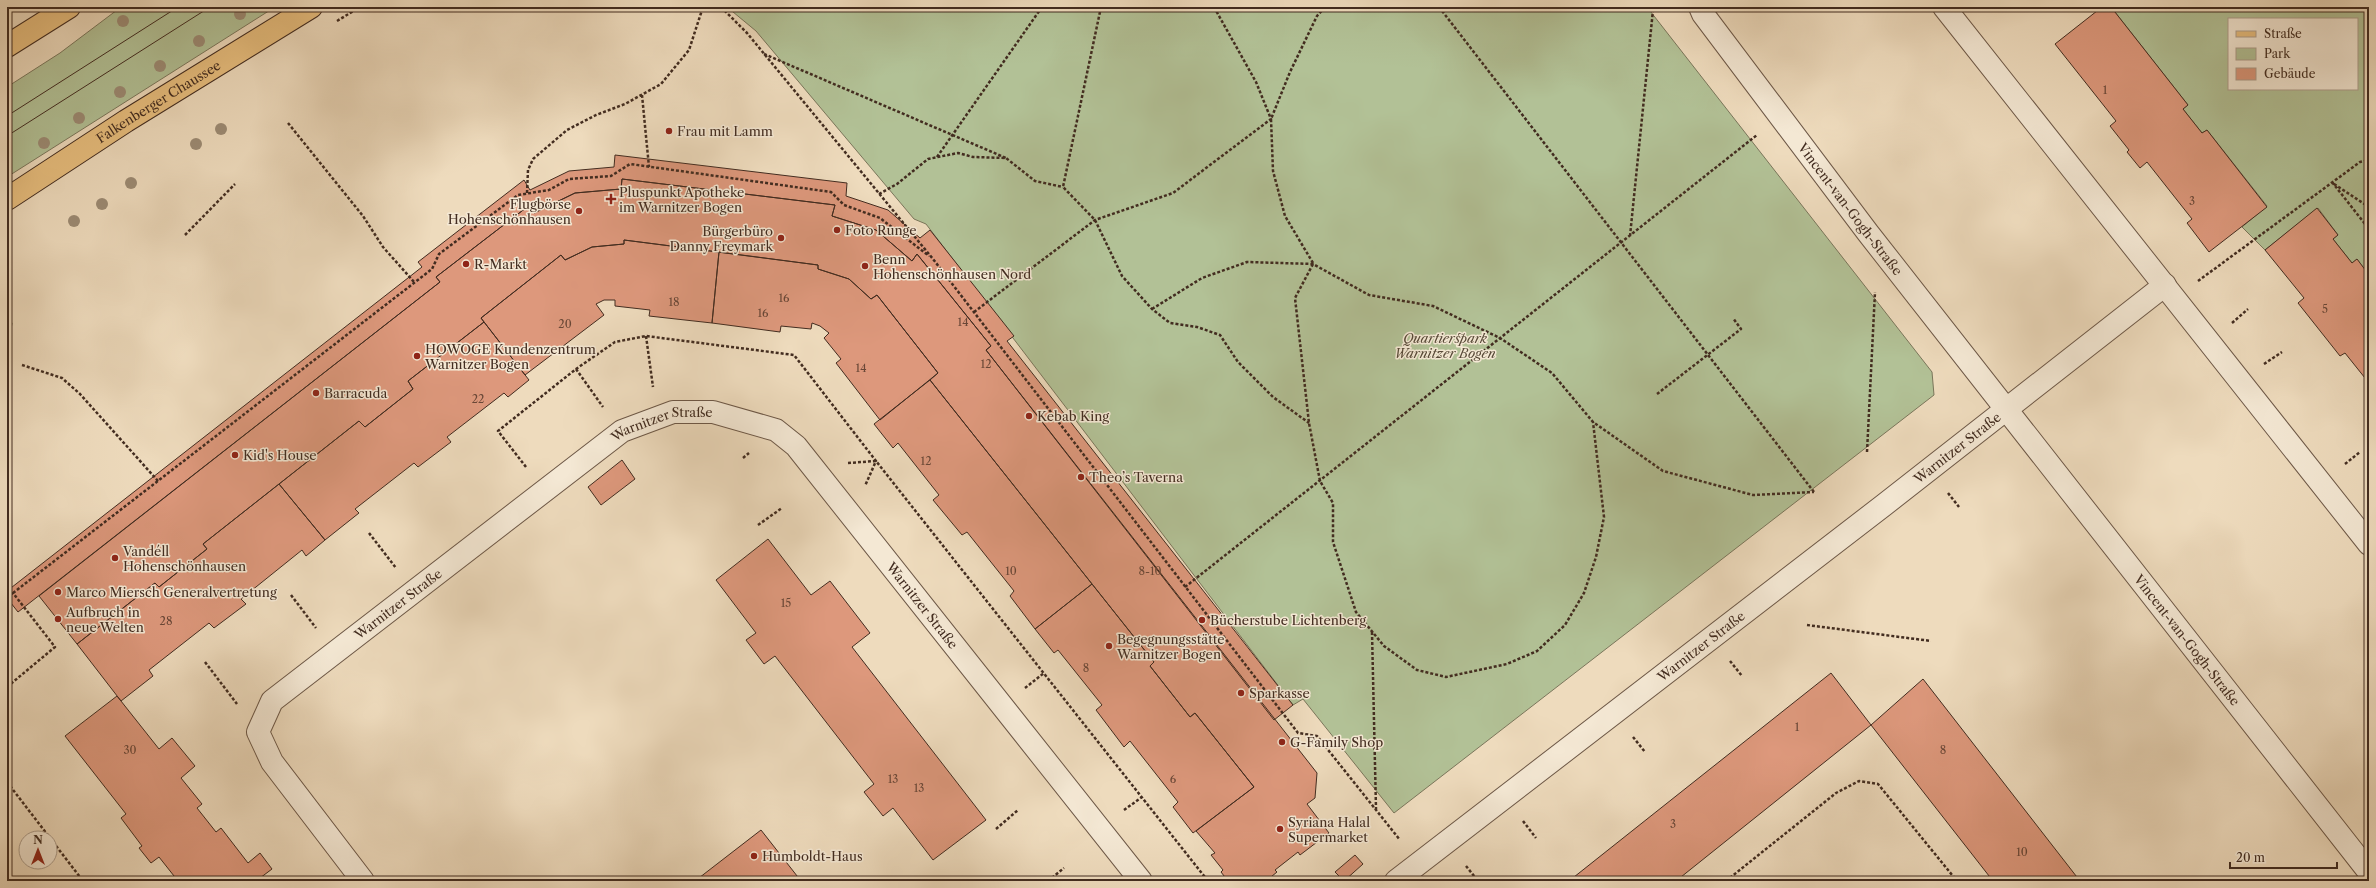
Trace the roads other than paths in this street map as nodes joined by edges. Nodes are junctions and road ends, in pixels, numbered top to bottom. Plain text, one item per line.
1 (69, 7) edge
2 (311, 7) edge
3 (1700, 7) edge
4 (1944, 7) edge
5 (7, 46) edge
6 (7, 199) edge
7 (2170, 291) junction
8 (2005, 408) junction
9 (2369, 544) edge
10 (2369, 872) edge
11 (363, 881) edge
12 (1141, 881) edge
13 (1396, 881) edge

1 - 5 main road
2 - 6 main road, Falkenberger Chaussee
3 - 8 street, Vincent-van-Gogh-Straße
4 - 7 street
7 - 8 street
7 - 9 street
8 - 10 street, Vincent-van-Gogh-Straße
8 - 13 street, Warnitzer Straße
11 - 12 street, Warnitzer Straße

